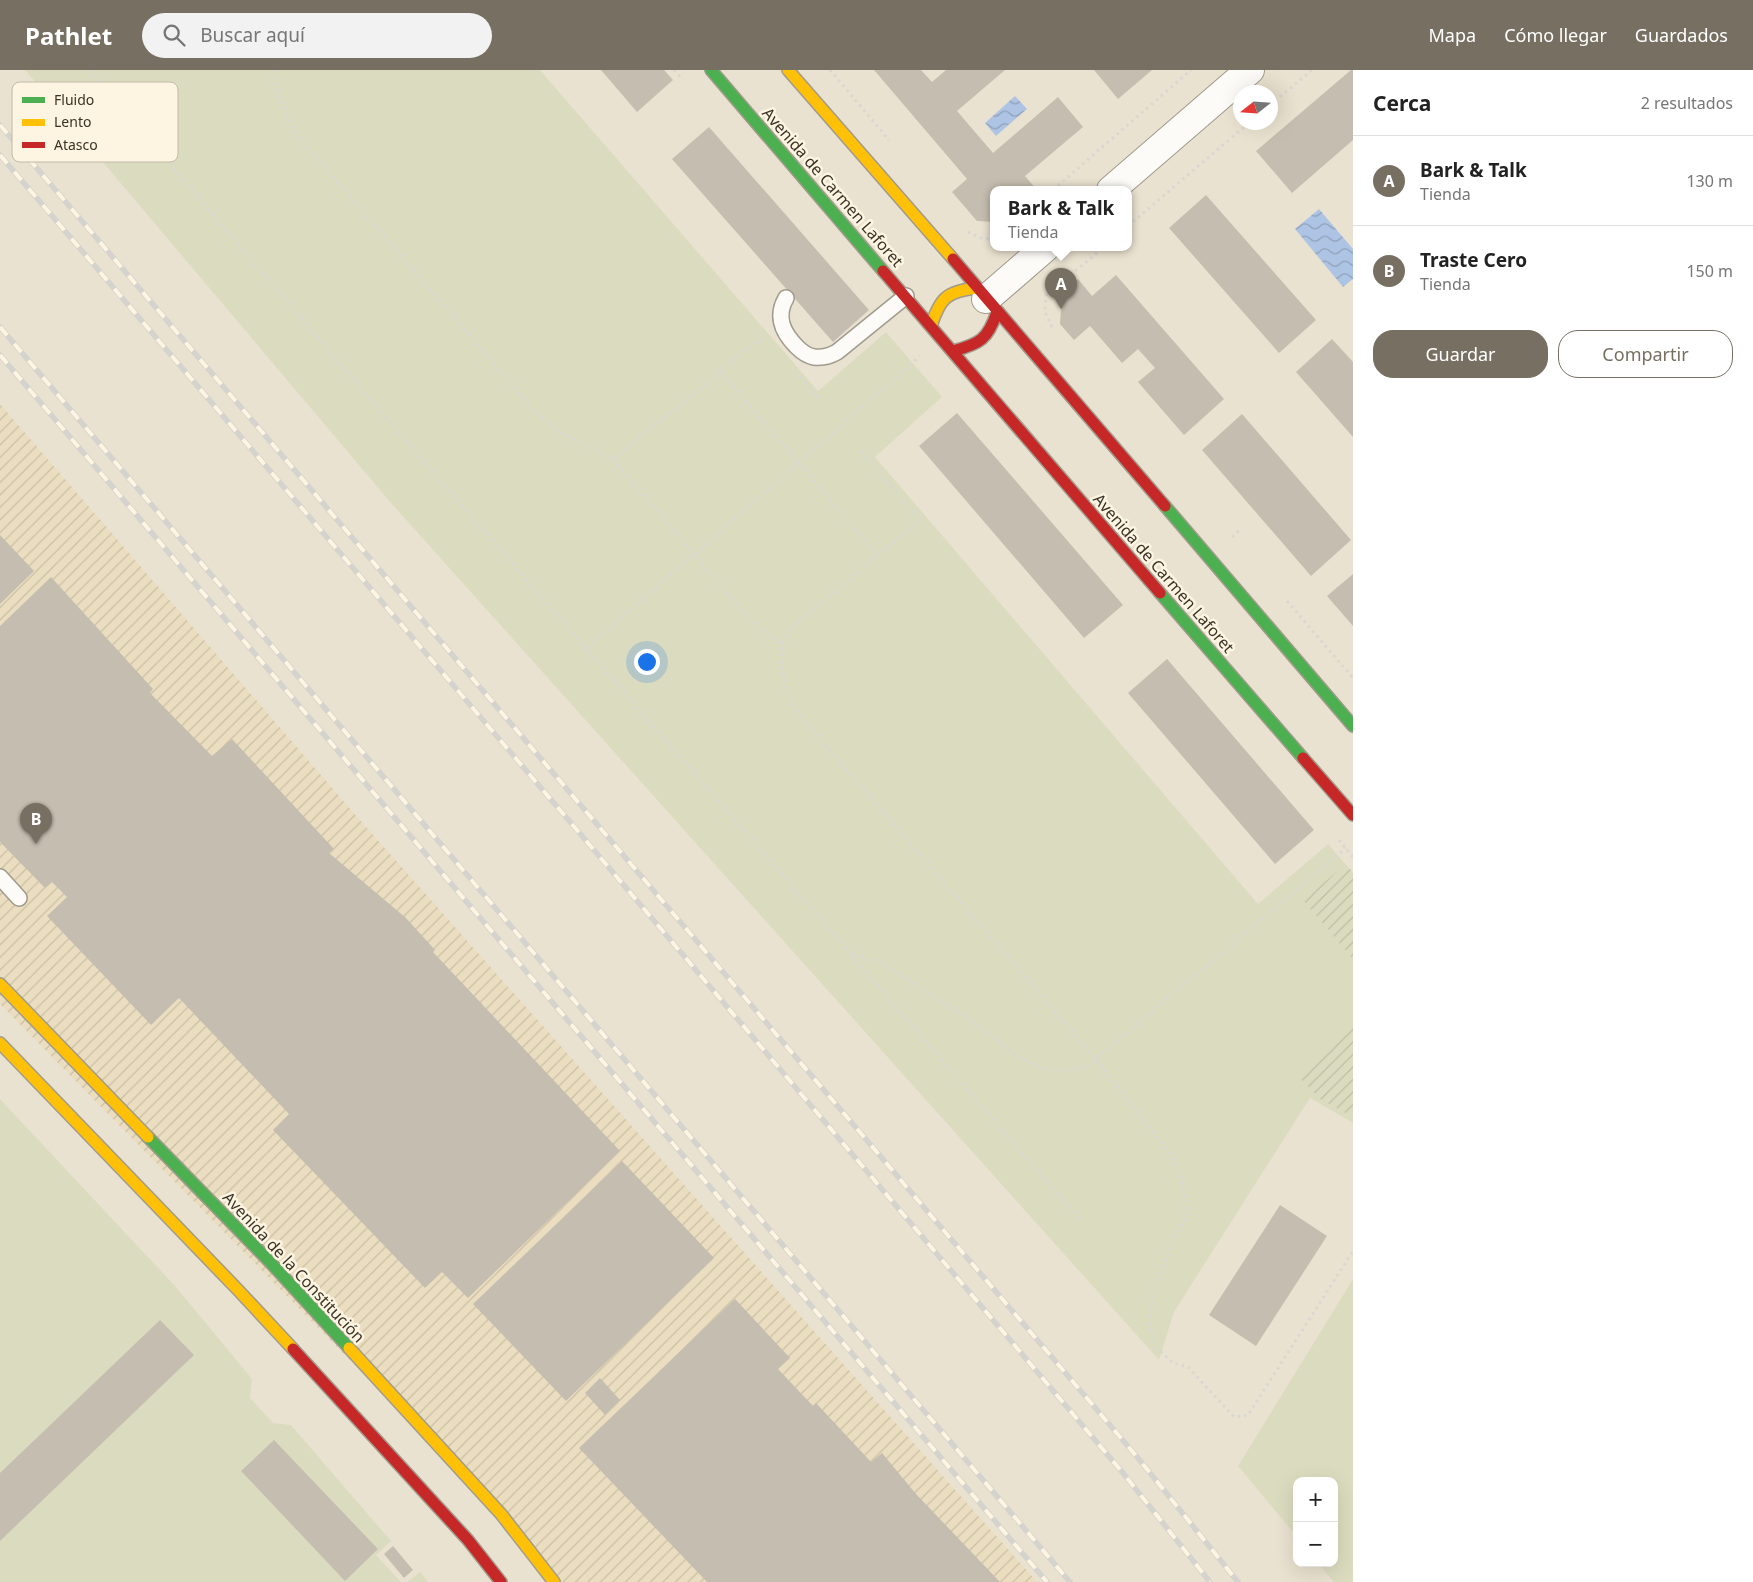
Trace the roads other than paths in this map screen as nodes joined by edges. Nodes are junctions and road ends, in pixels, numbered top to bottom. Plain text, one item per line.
1 (711, 70) edge
2 (788, 70) edge
3 (1250, 70) edge
4 (1116, 186) edge
5 (1042, 251) edge
6 (906, 296) junction
7 (786, 298) dead end
8 (987, 300) junction
9 (931, 326) junction
10 (953, 351) junction
11 (1353, 726) edge
12 (1353, 815) edge
13 (0, 878) edge
14 (19, 898) dead end
15 (0, 984) edge
16 (0, 1043) edge
17 (501, 1582) edge
18 (554, 1582) edge

1 - 6 street, Avenida de Carmen Laforet
2 - 8 street
3 - 4 street
5 - 8 street
6 - 7 lane
6 - 9 street, Avenida de Carmen Laforet
8 - 9 street
8 - 10 street
8 - 11 street
9 - 10 street, Avenida de Carmen Laforet
10 - 12 street, Avenida de Carmen Laforet
13 - 14 lane
15 - 18 street, Avenida de la Constitución
16 - 17 street

